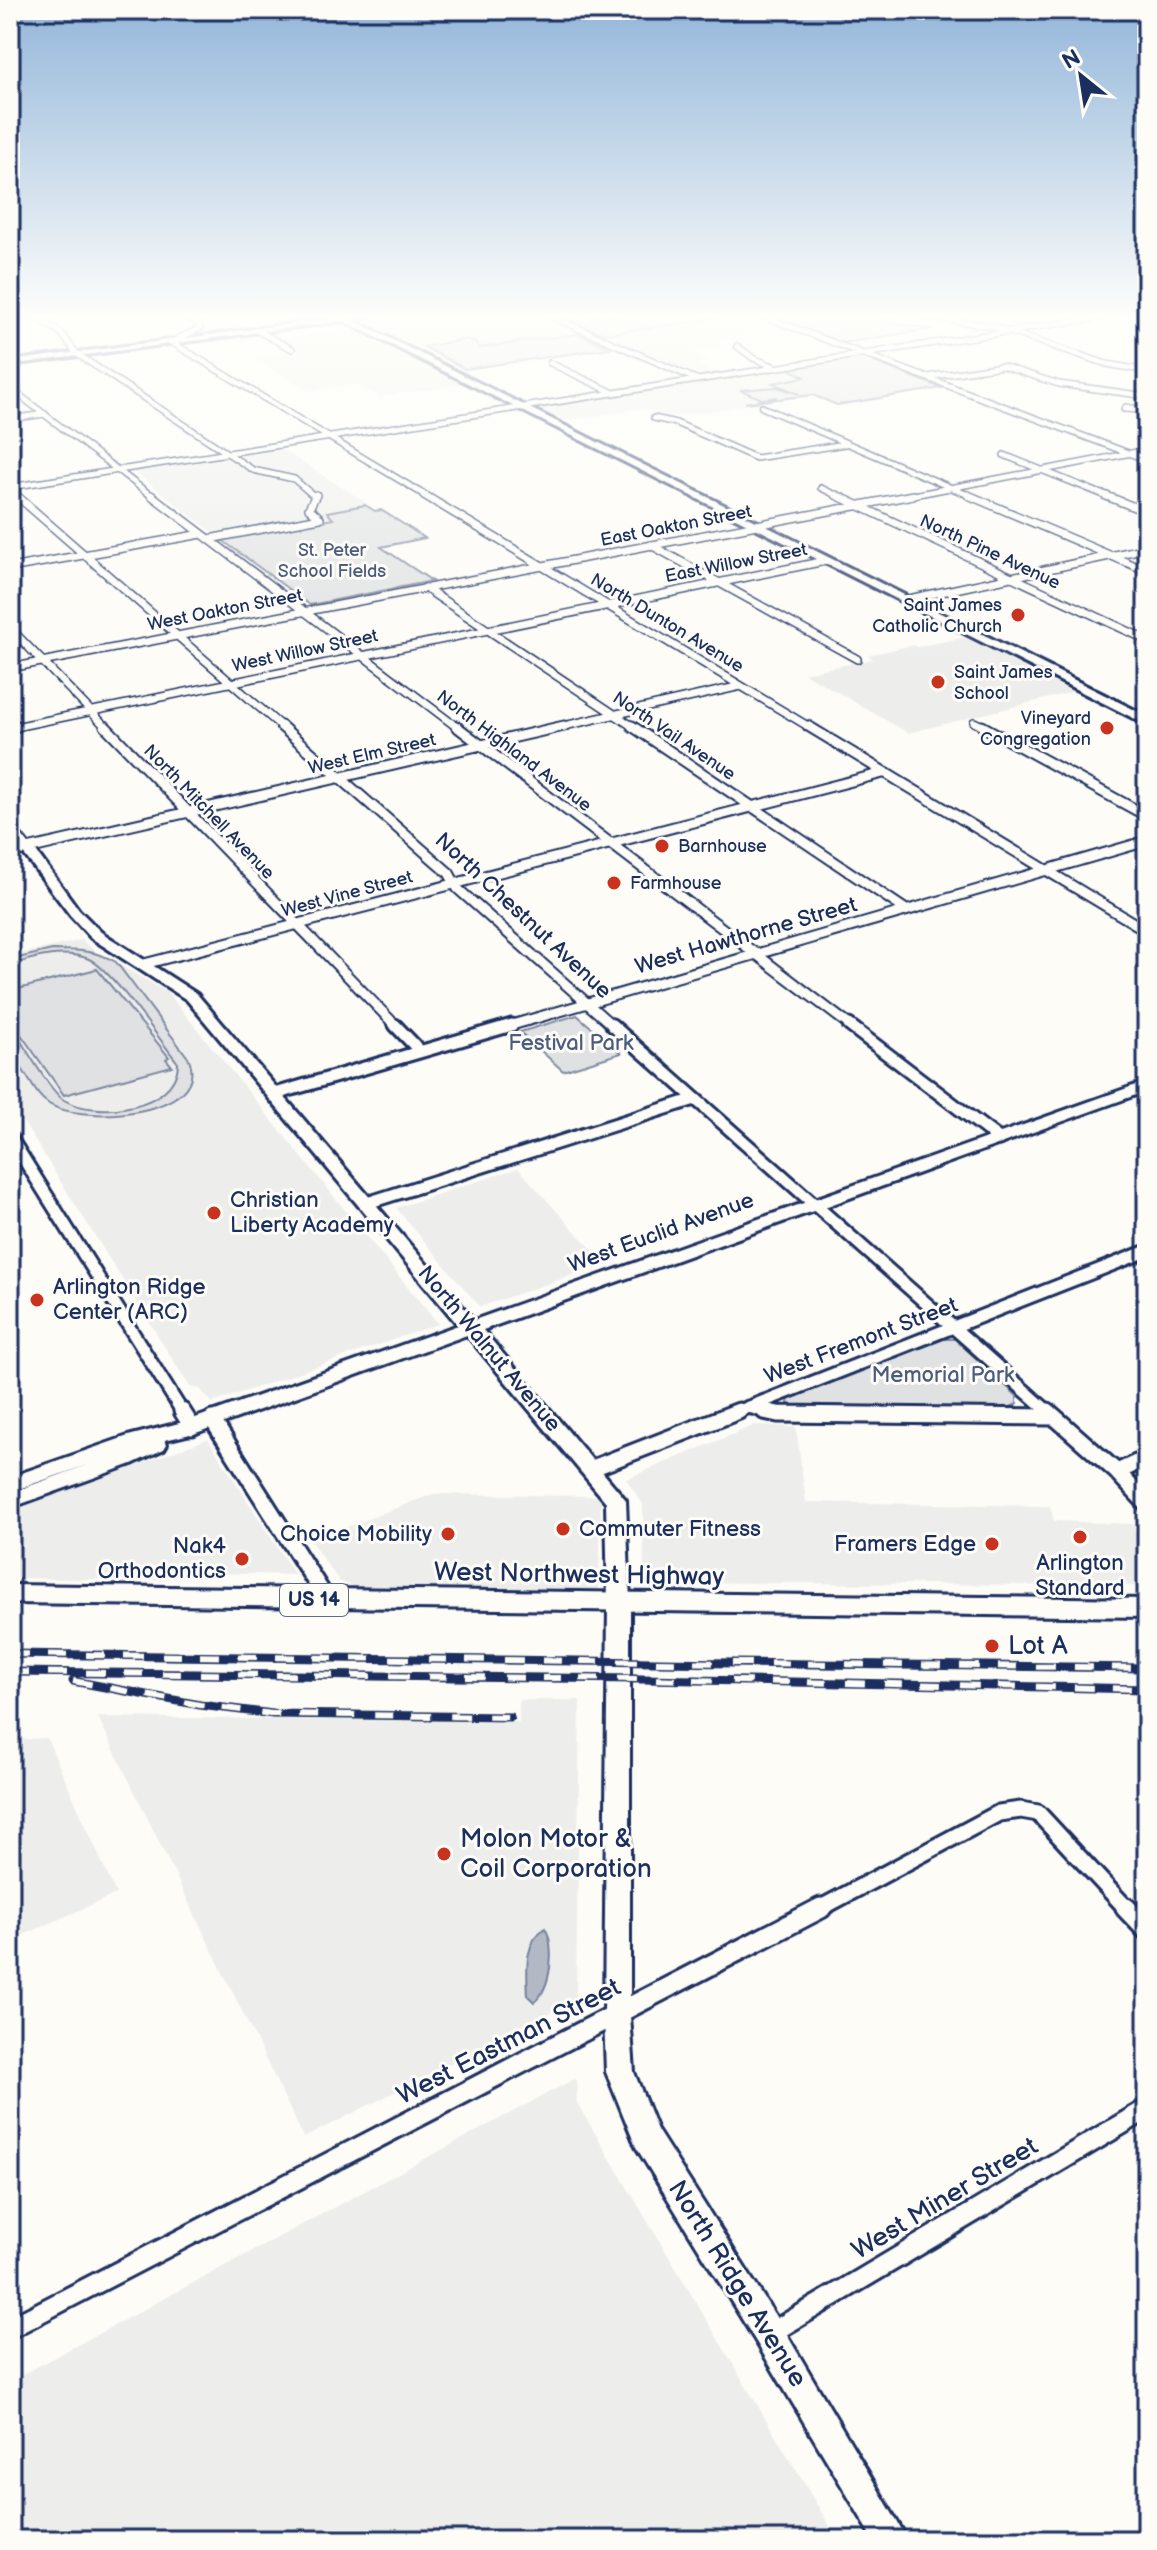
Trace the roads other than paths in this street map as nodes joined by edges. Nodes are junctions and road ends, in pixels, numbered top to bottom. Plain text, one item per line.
1 (72, 435) edge
2 (199, 435) edge
3 (324, 435) edge
4 (340, 435) edge
5 (576, 435) edge
6 (703, 435) edge
7 (827, 435) edge
8 (1081, 435) edge
9 (327, 437) junction
10 (848, 444) junction
11 (1147, 450) edge
12 (226, 453) junction
13 (1130, 453) junction
14 (1004, 455) dead end
15 (1147, 460) edge
16 (118, 470) junction
17 (1042, 470) junction
18 (951, 487) junction
19 (821, 488) dead end
20 (10, 489) edge
21 (857, 505) junction
22 (1147, 512) edge
23 (753, 525) junction
24 (206, 537) junction
25 (651, 545) junction
26 (1147, 548) edge
27 (82, 555) junction
28 (1111, 556) junction
29 (825, 561) junction
30 (541, 566) junction
31 (10, 568) edge
32 (1147, 571) edge
33 (1009, 577) junction
34 (719, 582) junction
35 (425, 588) junction
36 (904, 600) junction
37 (606, 605) junction
38 (303, 611) junction
39 (10, 628) edge
40 (487, 629) junction
41 (175, 636) junction
42 (1147, 640) edge
43 (362, 655) junction
44 (857, 659) dead end
45 (43, 662) junction
46 (10, 668) edge
47 (230, 683) junction
48 (741, 686) junction
49 (91, 711) junction
50 (614, 715) junction
51 (1147, 721) edge
52 (974, 722) dead end
53 (10, 728) edge
54 (480, 745) junction
55 (883, 773) junction
56 (339, 778) junction
57 (751, 807) junction
58 (188, 813) junction
59 (1147, 816) edge
60 (10, 827) edge
61 (1147, 841) edge
62 (609, 843) junction
63 (27, 849) junction
64 (10, 853) edge
65 (1045, 870) junction
66 (455, 883) junction
67 (906, 910) junction
68 (296, 924) junction
69 (1147, 931) edge
70 (755, 955) junction
71 (144, 964) junction
72 (586, 1003) junction
73 (420, 1051) junction
74 (1147, 1086) edge
75 (275, 1094) junction
76 (695, 1099) junction
77 (10, 1137) edge
78 (999, 1139) junction
79 (367, 1203) junction
80 (816, 1204) junction
81 (1147, 1251) edge
82 (469, 1327) junction
83 (951, 1327) junction
84 (748, 1406) junction
85 (1052, 1417) junction
86 (212, 1419) junction
87 (192, 1427) junction
88 (1147, 1458) edge
89 (590, 1469) junction
90 (1117, 1472) junction
91 (10, 1485) edge
92 (10, 1501) edge
93 (1147, 1504) edge
94 (10, 1594) edge
95 (327, 1600) junction
96 (619, 1604) junction
97 (1147, 1608) edge
98 (1147, 1930) edge
99 (617, 2016) junction
100 (1147, 2109) edge
101 (10, 2328) edge
102 (769, 2334) junction
103 (892, 2540) edge

1 - 16 street, North Highland Avenue
2 - 12 street
3 - 9 street, North Dunton Avenue
4 - 9 street
5 - 23 street
6 - 10 street
7 - 10 street
8 - 13 street
9 - 12 street
9 - 30 street, North Dunton Avenue
10 - 18 street
11 - 13 street, East Oakton Street
12 - 16 street
12 - 24 street
13 - 15 street
13 - 17 street, East Oakton Street
14 - 17 street
16 - 20 street
16 - 24 street, North Highland Avenue
17 - 18 street, East Oakton Street
17 - 22 street
18 - 21 street, East Oakton Street
18 - 28 street
19 - 21 street, North Pine Avenue
20 - 27 street, North Chestnut Avenue
21 - 23 street, East Oakton Street
21 - 33 street, North Pine Avenue
23 - 25 street, East Oakton Street
23 - 29 street
24 - 27 street
24 - 38 street, North Highland Avenue
25 - 30 street, East Oakton Street
25 - 34 street
26 - 28 street
27 - 31 street
27 - 41 street, North Chestnut Avenue
28 - 32 street
28 - 33 street
29 - 34 street, East Willow Street
29 - 36 street
30 - 35 street, West Oakton Street
30 - 37 street, North Dunton Avenue
33 - 36 street
33 - 42 street, North Pine Avenue
34 - 37 street, East Willow Street
34 - 44 street
35 - 38 street, West Oakton Street
35 - 40 street, North Vail Avenue
36 - 51 street
37 - 40 street, West Willow Street
37 - 48 street, North Dunton Avenue
38 - 41 street, West Oakton Street
38 - 43 street, North Highland Avenue
39 - 45 street, North Mitchell Avenue
40 - 43 street, West Willow Street
40 - 50 street, North Vail Avenue
41 - 45 street, West Oakton Street
41 - 47 street, North Chestnut Avenue
43 - 47 street, West Willow Street
43 - 54 street, North Highland Avenue
45 - 46 street, West Oakton Street
45 - 49 street, North Mitchell Avenue
47 - 49 street, West Willow Street
47 - 56 street, North Chestnut Avenue
48 - 50 street, West Elm Street
48 - 55 street, North Dunton Avenue
49 - 53 street, West Willow Street
49 - 58 street, North Mitchell Avenue
50 - 54 street, West Elm Street
50 - 57 street, North Vail Avenue
52 - 59 street
54 - 56 street, West Elm Street
54 - 62 street, North Highland Avenue
55 - 57 street, West Vine Street
55 - 65 street, North Dunton Avenue
56 - 58 street, West Elm Street
56 - 66 street, North Chestnut Avenue
57 - 62 street, West Vine Street
57 - 67 street, North Vail Avenue
58 - 63 street, West Elm Street
58 - 68 street, North Mitchell Avenue
60 - 63 street, North Walnut Avenue
61 - 65 street, West Hawthorne Street
62 - 66 street, West Vine Street
62 - 70 street, North Highland Avenue
63 - 64 street, West Elm Street
63 - 71 street, North Walnut Avenue
65 - 67 street, West Hawthorne Street
65 - 69 street, North Dunton Avenue
66 - 68 street, West Vine Street
66 - 72 street, North Chestnut Avenue
67 - 70 street, West Hawthorne Street
68 - 71 street, West Vine Street
68 - 73 street, North Mitchell Avenue
70 - 72 street, West Hawthorne Street
70 - 78 street, North Highland Avenue
71 - 75 street, North Walnut Avenue
72 - 73 street, West Hawthorne Street
72 - 76 street, North Chestnut Avenue
73 - 75 street, West Hawthorne Street
74 - 78 street, West Euclid Avenue
75 - 79 street, North Walnut Avenue
76 - 79 street
76 - 80 street, North Chestnut Avenue
77 - 87 street
78 - 80 street, West Euclid Avenue
79 - 82 street, North Walnut Avenue
80 - 82 street, West Euclid Avenue
80 - 83 street, North Chestnut Avenue
81 - 83 street, West Fremont Street
82 - 86 street, West Euclid Avenue
82 - 89 street, North Walnut Avenue
83 - 84 street, West Fremont Street
83 - 85 street, North Chestnut Avenue
84 - 85 street
84 - 89 street, West Fremont Street
85 - 90 street, North Chestnut Avenue
86 - 87 street, West Euclid Avenue
86 - 95 street
87 - 91 street, West Euclid Avenue
87 - 92 street, West Euclid Avenue
88 - 90 street
89 - 96 street, North Walnut Avenue
90 - 93 street, North Chestnut Avenue
94 - 95 main road, West Northwest Highway / US 14
95 - 96 main road, West Northwest Highway / US 14
96 - 97 main road, West Northwest Highway / US 14
96 - 99 street, North Walnut Avenue
98 - 99 street, West Eastman Street
99 - 101 street, West Eastman Street
99 - 102 street, North Ridge Avenue
100 - 102 street, West Miner Street
102 - 103 street, North Ridge Avenue

